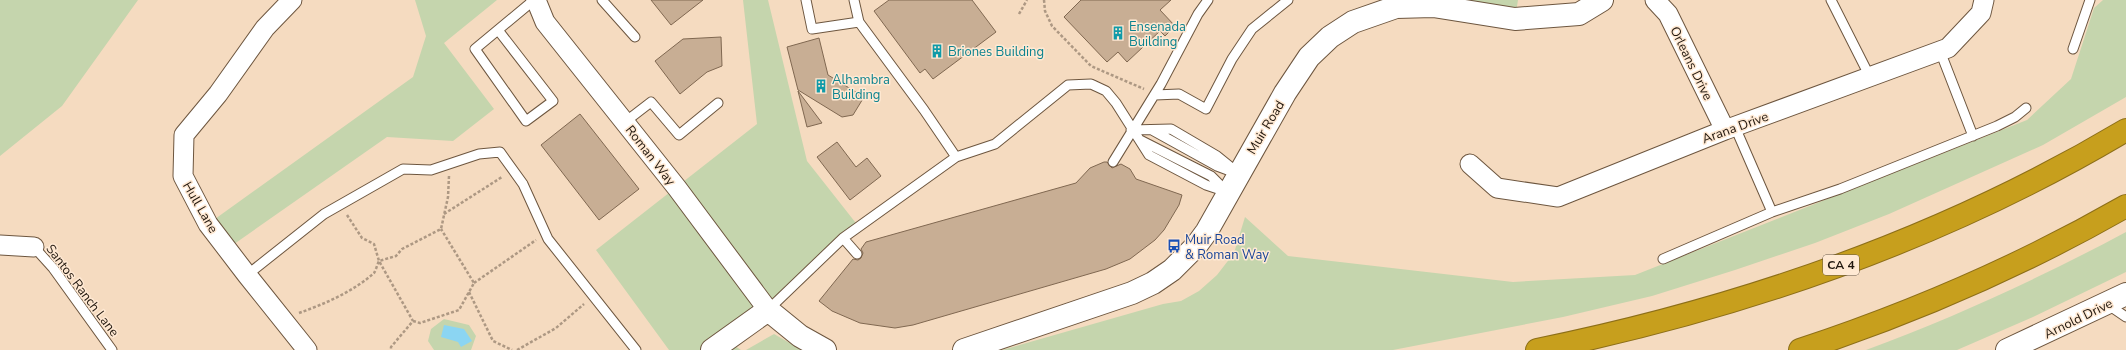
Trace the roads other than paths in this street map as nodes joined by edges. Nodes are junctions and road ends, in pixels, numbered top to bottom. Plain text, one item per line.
1 (292, 0) edge
2 (535, 0) edge
3 (602, 0) edge
4 (806, 0) edge
5 (854, 0) edge
6 (1208, 0) edge
7 (1288, 0) edge
8 (1602, 0) edge
9 (1655, 0) edge
10 (1831, 0) edge
11 (1984, 0) edge
12 (2090, 0) edge
13 (859, 22) junction
14 (498, 30) junction
15 (635, 36) dead end
16 (2073, 49) dead end
17 (1940, 51) junction
18 (1870, 77) junction
19 (1155, 95) junction
20 (718, 103) dead end
21 (2026, 108) dead end
22 (625, 122) junction
23 (1730, 128) junction
24 (1132, 130) junction
25 (2126, 130) edge
26 (1973, 136) junction
27 (956, 157) junction
28 (1113, 162) dead end
29 (1470, 164) dead end
30 (1238, 173) junction
31 (1227, 192) junction
32 (2126, 206) edge
33 (1772, 212) junction
34 (843, 238) junction
35 (0, 245) edge
36 (34, 246) joint
37 (856, 254) dead end
38 (1662, 259) dead end
39 (247, 275) junction
40 (2126, 294) edge
41 (2107, 304) junction
42 (768, 310) junction
43 (2126, 317) edge
44 (112, 350) edge
45 (307, 350) edge
46 (636, 350) edge
47 (712, 350) edge
48 (825, 350) edge
49 (964, 350) edge
50 (1536, 350) edge
51 (1800, 350) edge
52 (2007, 350) edge

1 - 39 street, Hull Lane
2 - 14 lane
2 - 22 street, Roman Way
3 - 15 lane
4 - 13 lane
5 - 13 lane
6 - 19 lane
7 - 19 lane
8 - 30 street, Muir Road
9 - 23 street, Orleans Drive
10 - 18 lane
11 - 17 street, Arana Drive
12 - 16 lane
13 - 27 lane
14 - 14 lane
17 - 18 street, Arana Drive
17 - 26 lane
18 - 23 street, Arana Drive
19 - 24 lane
20 - 22 lane
21 - 26 lane
22 - 42 street, Roman Way
23 - 29 street, Arana Drive
23 - 33 lane
24 - 27 lane
24 - 28 lane
24 - 30 lane
24 - 31 lane
25 - 50 highway, CA 4
26 - 33 lane
27 - 34 lane
30 - 31 street, Muir Road
31 - 49 street, Muir Road
32 - 51 highway
33 - 38 lane
34 - 37 lane
34 - 42 lane
35 - 36 street
36 - 44 lane, Santos Ranch Lane
39 - 45 street, Hull Lane
39 - 46 lane
40 - 41 street, Arnold Drive
41 - 43 lane
41 - 52 street, Arnold Drive
42 - 47 street
42 - 48 street

